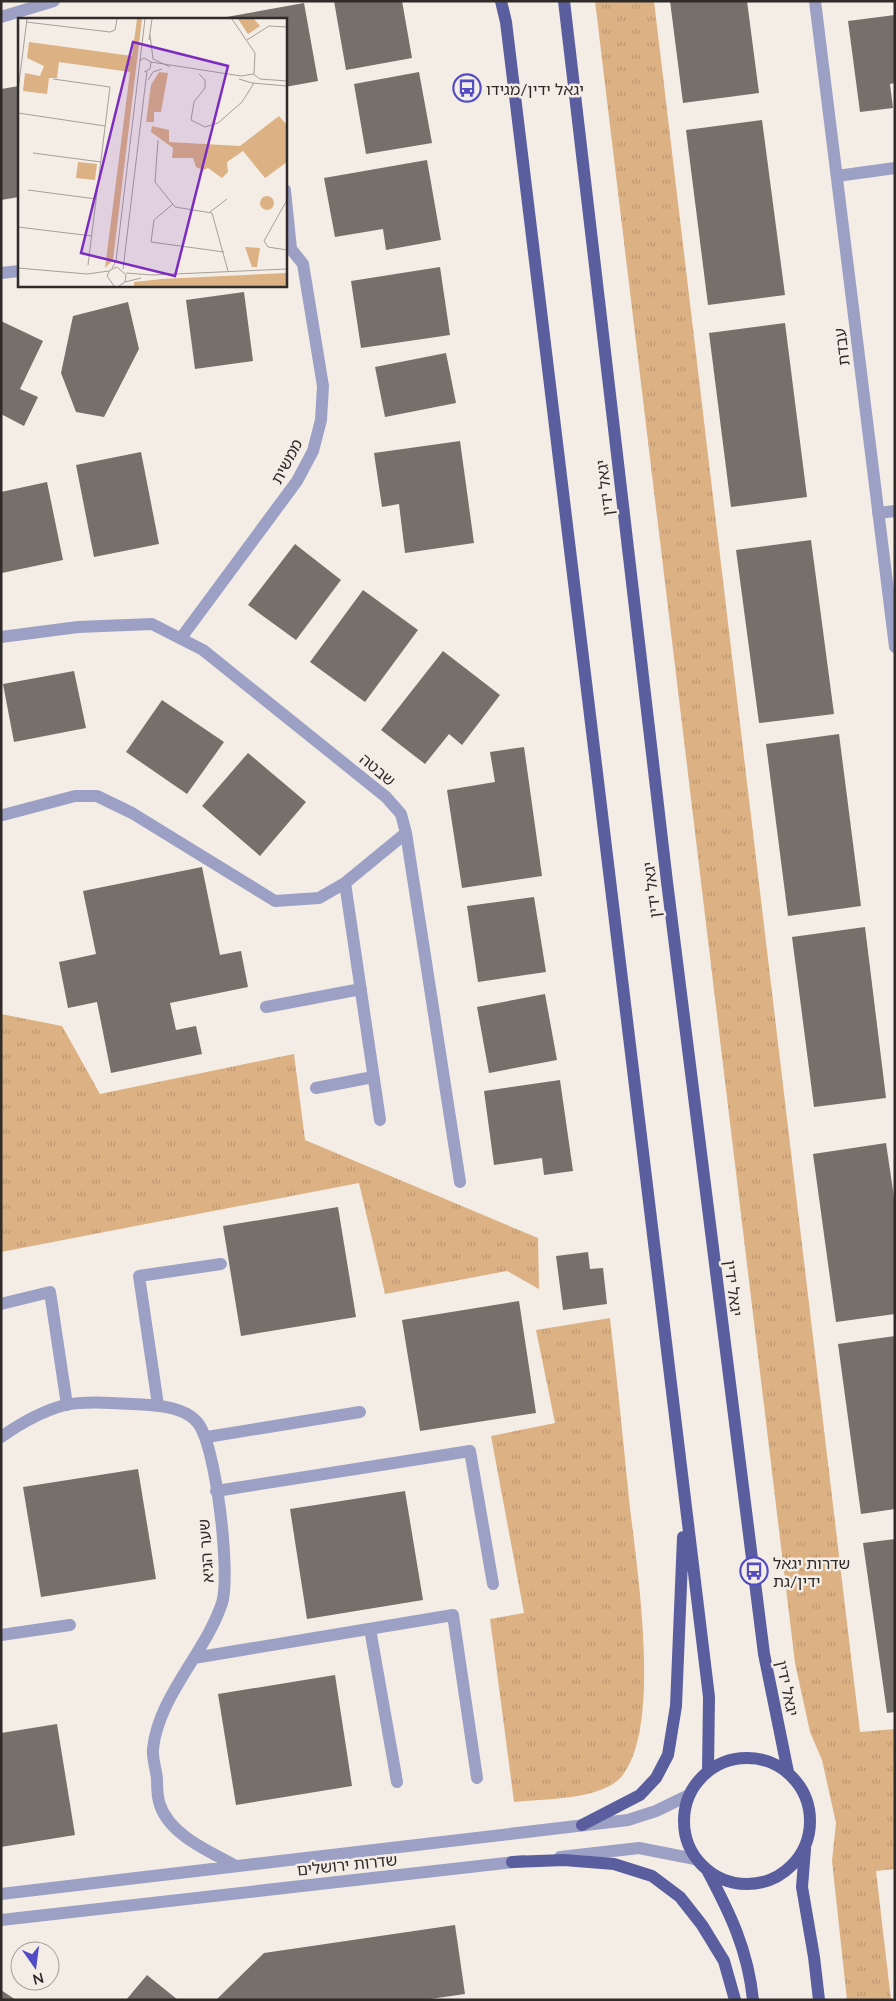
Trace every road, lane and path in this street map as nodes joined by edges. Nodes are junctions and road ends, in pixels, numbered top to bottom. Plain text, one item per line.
1 (54, 1) edge
2 (501, 1) edge
3 (564, 1) edge
4 (815, 1) edge
5 (1, 17) edge
6 (895, 168) edge
7 (837, 176) junction
8 (286, 209) edge
9 (288, 247) edge
10 (18, 271) edge
11 (1, 273) edge
12 (895, 511) edge
13 (878, 513) junction
14 (1, 637) edge
15 (181, 638) junction
16 (895, 647) edge
17 (3, 815) dead end
18 (406, 833) junction
19 (345, 883) junction
20 (361, 989) junction
21 (266, 1007) dead end
22 (373, 1077) junction
23 (316, 1088) dead end
24 (380, 1120) dead end
25 (460, 1182) dead end
26 (221, 1264) dead end
27 (1, 1304) edge
28 (66, 1405) junction
29 (158, 1406) junction
30 (360, 1412) dead end
31 (1, 1436) edge
32 (206, 1437) junction
33 (216, 1491) junction
34 (684, 1497) junction
35 (493, 1584) dead end
36 (70, 1625) dead end
37 (370, 1629) junction
38 (1, 1636) edge
39 (194, 1658) junction
40 (708, 1770) junction
41 (788, 1772) junction
42 (477, 1778) dead end
43 (397, 1782) dead end
44 (689, 1795) junction
45 (582, 1825) junction
46 (805, 1847) junction
47 (696, 1859) junction
48 (512, 1862) junction
49 (234, 1865) junction
50 (707, 1870) junction
51 (1, 1894) edge
52 (1, 1920) edge
53 (735, 2000) edge
54 (753, 2000) edge
55 (819, 2000) edge

1 - 5 street
2 - 34 main road
3 - 41 main road, יגאל ידין
4 - 7 street, עבדת
6 - 7 street
7 - 13 street, עבדת
8 - 9 street
9 - 15 street, ממשית
10 - 11 street
12 - 13 street
13 - 16 street, עבדת
14 - 15 street, שבטה
15 - 18 street, שבטה
17 - 19 street
18 - 19 street
18 - 25 street, שבטה
19 - 20 street
20 - 21 street
20 - 22 street
22 - 23 street
22 - 24 street
26 - 29 street
27 - 28 street
28 - 29 street, שער הגיא
28 - 31 street, שער הגיא
29 - 32 street, שער הגיא
30 - 32 street
32 - 33 street, שער הגיא
33 - 35 street
33 - 39 street, שער הגיא
34 - 40 main road
34 - 45 main road
36 - 38 street
37 - 39 street
37 - 42 street
37 - 43 street
39 - 49 street, שער הגיא
40 - 41 main road
40 - 44 main road
41 - 46 main road
44 - 45 street, שדרות ירושלים
44 - 47 main road
45 - 49 street, שדרות ירושלים
46 - 50 main road
46 - 55 main road
47 - 48 street, שדרות ירושלים
47 - 50 main road
48 - 52 street, שדרות ירושלים
48 - 53 main road
49 - 51 street, שדרות ירושלים
50 - 54 main road

